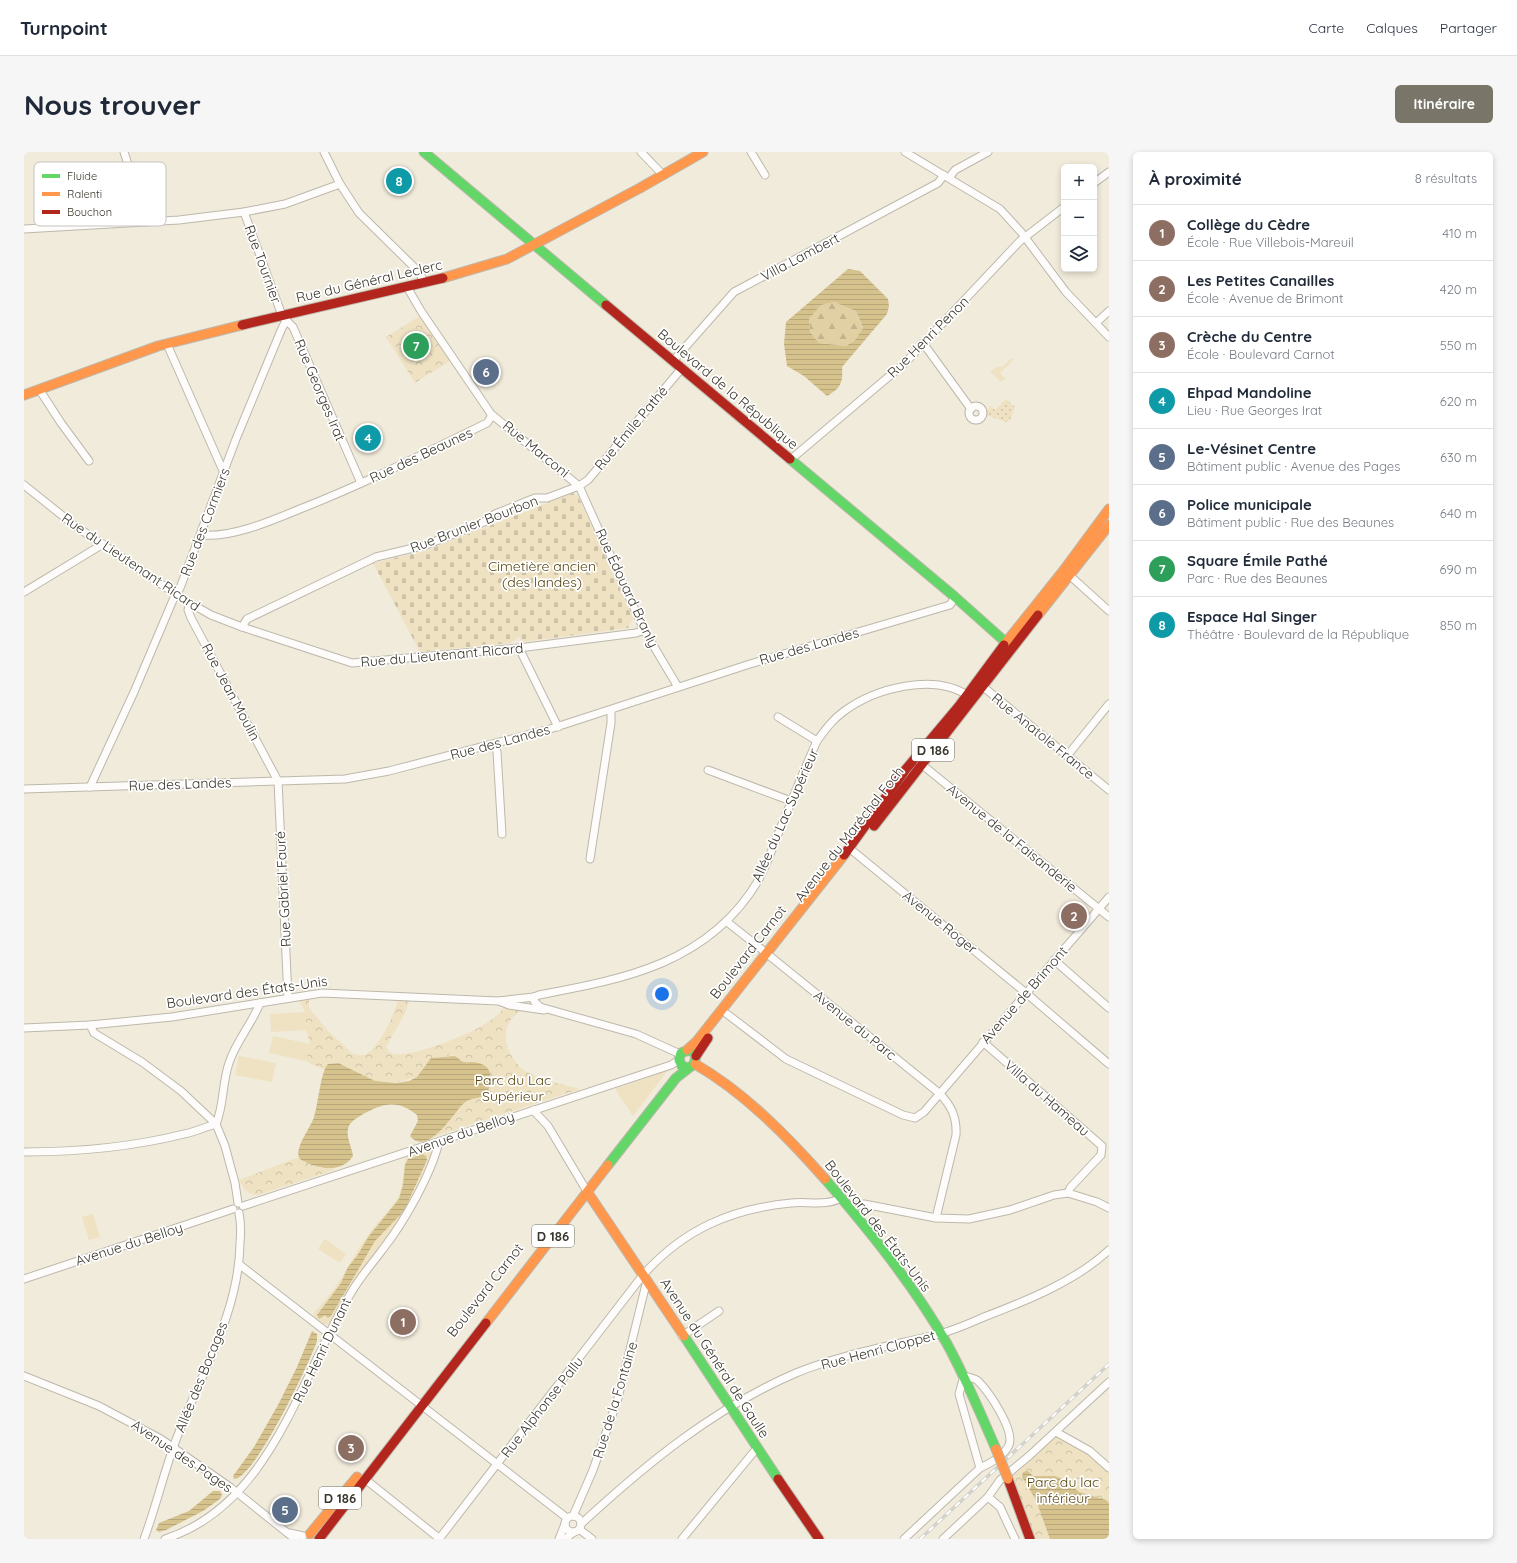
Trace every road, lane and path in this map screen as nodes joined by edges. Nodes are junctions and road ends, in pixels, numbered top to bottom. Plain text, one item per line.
1 (124, 152) edge
2 (324, 152) edge
3 (424, 152) edge
4 (641, 152) edge
5 (702, 152) edge
6 (751, 152) edge
7 (905, 152) edge
8 (988, 152) edge
9 (127, 162) edge
10 (1109, 172) edge
11 (765, 175) dead end
12 (663, 176) junction
13 (946, 176) junction
14 (1097, 181) edge
15 (340, 184) junction
16 (1061, 209) edge
17 (244, 212) junction
18 (166, 221) edge
19 (65, 226) edge
20 (24, 228) edge
21 (1024, 238) junction
22 (536, 245) junction
23 (425, 283) junction
24 (408, 286) junction
25 (1109, 311) edge
26 (284, 318) junction
27 (1096, 323) junction
28 (1109, 337) edge
29 (923, 343) junction
30 (167, 344) junction
31 (673, 361) junction
32 (682, 368) junction
33 (39, 389) junction
34 (24, 395) edge
35 (971, 409) dead end
36 (490, 414) junction
37 (790, 460) junction
38 (89, 461) dead end
39 (224, 474) junction
40 (361, 483) junction
41 (24, 485) edge
42 (580, 486) junction
43 (1109, 509) edge
44 (1109, 525) edge
45 (201, 535) junction
46 (103, 544) junction
47 (1067, 573) junction
48 (24, 592) edge
49 (177, 594) junction
50 (955, 597) junction
51 (190, 603) junction
52 (1109, 611) edge
53 (242, 627) junction
54 (644, 630) junction
55 (1009, 645) junction
56 (519, 648) junction
57 (980, 684) junction
58 (678, 687) junction
59 (970, 697) junction
60 (1108, 707) edge
61 (611, 710) junction
62 (778, 717) dead end
63 (558, 727) junction
64 (817, 741) junction
65 (495, 744) junction
66 (1067, 756) junction
67 (918, 761) junction
68 (708, 770) dead end
69 (278, 781) junction
70 (90, 787) junction
71 (24, 789) edge
72 (1109, 790) edge
73 (791, 801) junction
74 (502, 834) dead end
75 (851, 850) junction
76 (590, 859) dead end
77 (1109, 897) edge
78 (1099, 909) junction
79 (1109, 917) edge
80 (726, 921) junction
81 (768, 955) junction
82 (1054, 960) junction
83 (1026, 993) junction
84 (288, 998) junction
85 (534, 999) junction
86 (498, 1001) junction
87 (260, 1003) junction
88 (526, 1008) junction
89 (1109, 1008) edge
90 (548, 1010) junction
91 (727, 1014) junction
92 (90, 1025) junction
93 (24, 1028) edge
94 (983, 1042) junction
95 (681, 1056) junction
96 (693, 1062) junction
97 (1109, 1064) edge
98 (939, 1093) junction
99 (533, 1110) junction
100 (216, 1124) junction
101 (439, 1142) junction
102 (24, 1152) edge
103 (586, 1189) junction
104 (1068, 1193) junction
105 (842, 1197) junction
106 (238, 1208) junction
107 (1109, 1208) edge
108 (850, 1209) junction
109 (936, 1218) junction
110 (1109, 1250) edge
111 (240, 1265) junction
112 (645, 1277) junction
113 (24, 1279) edge
114 (720, 1311) dead end
115 (328, 1334) junction
116 (941, 1334) junction
117 (682, 1336) junction
118 (24, 1376) edge
119 (964, 1376) junction
120 (1109, 1382) edge
121 (419, 1405) junction
122 (730, 1407) junction
123 (1056, 1432) junction
124 (173, 1447) junction
125 (757, 1448) junction
126 (498, 1464) junction
127 (980, 1468) junction
128 (1109, 1468) edge
129 (365, 1479) junction
130 (237, 1493) junction
131 (988, 1497) junction
132 (568, 1519) junction
133 (578, 1528) junction
134 (308, 1538) edge
135 (144, 1539) edge
136 (164, 1539) edge
137 (440, 1539) edge
138 (559, 1539) edge
139 (565, 1539) edge
140 (592, 1539) edge
141 (682, 1539) edge
142 (819, 1539) edge
143 (904, 1539) edge
144 (943, 1539) edge
145 (1015, 1539) edge
146 (1030, 1539) edge

1 - 9 street
2 - 15 street
3 - 22 street, Boulevard de la République
4 - 12 street
5 - 12 street, Rue du Général Leclerc
6 - 11 street
7 - 13 street
8 - 13 street, Villa Lambert
10 - 14 street
12 - 22 street, Rue du Général Leclerc
13 - 21 street
13 - 31 street, Villa Lambert
15 - 17 street
15 - 23 street
16 - 21 street, Rue Henri Penon
17 - 18 street
17 - 26 street, Rue Tournier
19 - 20 street
21 - 27 street
21 - 29 street, Rue Henri Penon
22 - 23 street, Rue du Général Leclerc
22 - 31 street, Boulevard de la République
23 - 24 street, Rue du Général Leclerc
24 - 26 street, Rue du Général Leclerc
24 - 36 street
25 - 27 street
26 - 30 street, Rue du Général Leclerc
26 - 39 street, Rue des Cormiers
26 - 40 street, Rue Georges Irat
27 - 28 street
29 - 35 street
29 - 37 street, Rue Henri Penon
30 - 33 street, Rue du Général Leclerc
30 - 39 street
31 - 32 street, Boulevard de la République
32 - 37 street, Boulevard de la République
32 - 42 street, Rue Émile Pathé
33 - 34 street, Rue du Général Leclerc
33 - 38 street
36 - 40 street, Rue des Beaunes
36 - 42 street, Rue Marconi
37 - 50 street, Boulevard de la République
39 - 45 street, Rue des Cormiers
40 - 45 street, Rue des Beaunes
41 - 46 street, Rue du Lieutenant Ricard
42 - 53 street, Rue Brunier Bourbon
42 - 54 street, Rue Édouard Branly
43 - 47 street, D 186
44 - 47 street, D 186
45 - 49 street, Rue des Cormiers
46 - 48 street
46 - 49 street, Rue du Lieutenant Ricard
47 - 52 street
47 - 55 street, D 186
49 - 51 street, Rue du Lieutenant Ricard
49 - 70 street, Rue des Cormiers
50 - 55 street, Boulevard de la République
50 - 58 street, Rue des Landes
51 - 53 street, Rue du Lieutenant Ricard
51 - 69 street, Rue Jean Moulin
53 - 56 street, Rue du Lieutenant Ricard
54 - 56 street, Rue du Lieutenant Ricard
54 - 58 street, Rue Édouard Branly
55 - 57 street, Boulevard Carnot / D 186
55 - 57 street, D 186
56 - 63 street
57 - 59 street, Boulevard Carnot / D 186
57 - 66 street, Rue Anatole France
58 - 61 street, Rue des Landes
59 - 64 street, Allée du Lac Supérieur
59 - 67 street, Boulevard Carnot / D 186
60 - 66 street
61 - 63 street, Rue des Landes
61 - 76 street
62 - 64 street
63 - 65 street, Rue des Landes
64 - 73 street, Allée du Lac Supérieur
65 - 69 street, Rue des Landes
65 - 74 street
66 - 72 street, Rue Anatole France
67 - 75 street, Boulevard Carnot / D 186
67 - 78 street, Avenue de la Faisanderie
68 - 73 street
69 - 70 street, Rue des Landes
69 - 84 street, Rue Gabriel Fauré
70 - 71 street, Rue des Landes
73 - 80 street, Allée du Lac Supérieur
75 - 81 street, Boulevard Carnot / D 186
75 - 83 street, Avenue Roger
77 - 78 street, Avenue de Brimont
78 - 79 street, Avenue de la Faisanderie
78 - 82 street, Avenue de Brimont
80 - 81 street, Avenue du Parc
80 - 85 street, Allée du Lac Supérieur
81 - 91 street, D 186
81 - 95 street, Boulevard Carnot / D 186
81 - 98 street, Avenue du Parc
82 - 83 street, Avenue de Brimont
82 - 89 street
83 - 94 street, Avenue de Brimont
83 - 97 street, Avenue Roger
84 - 86 street, Boulevard des États-Unis
84 - 87 street, Boulevard des États-Unis
85 - 86 street, Boulevard des États-Unis
85 - 88 street
85 - 90 street, Boulevard des États-Unis
86 - 88 street, Boulevard des États-Unis
87 - 92 street, Boulevard des États-Unis
87 - 100 street
88 - 90 street, Boulevard des États-Unis
90 - 95 street, Boulevard des États-Unis
91 - 96 street, Boulevard Carnot / D 186
91 - 98 street, Avenue de Brimont
92 - 93 street, Boulevard des États-Unis
92 - 100 street, Allée des Bocages
94 - 98 street, Avenue de Brimont
94 - 104 street, Villa du Hameau
95 - 96 street
95 - 96 street
95 - 99 street, Avenue du Belloy
95 - 103 street, Boulevard Carnot / D 186
96 - 103 street, Boulevard Carnot / D 186
96 - 105 street, Boulevard des États-Unis
98 - 109 street, Avenue du Parc
99 - 101 street, Avenue du Belloy
99 - 103 street
100 - 102 street
100 - 106 street, Allée des Bocages
101 - 106 street, Avenue du Belloy
101 - 115 street, Rue Henri Dunant
103 - 112 street, Avenue du Général de Gaulle
103 - 121 street, Boulevard Carnot / D 186
104 - 107 street
104 - 109 street
105 - 108 street, Boulevard des États-Unis
105 - 112 street, Rue Alphonse Pallu
106 - 111 street, Allée des Bocages
106 - 113 street, Avenue du Belloy
108 - 109 street
108 - 116 street, Boulevard des États-Unis
110 - 116 street, Rue Henri Cloppet
111 - 115 street
111 - 124 street, Allée des Bocages
112 - 117 street, Avenue du Général de Gaulle
112 - 126 street, Rue Alphonse Pallu
112 - 132 street, Rue de la Fontaine
114 - 117 street
115 - 121 street
115 - 130 street, Rue Henri Dunant
116 - 119 street, Boulevard des États-Unis
116 - 122 street, Rue Henri Cloppet
117 - 122 street, Avenue du Général de Gaulle
118 - 124 street, Avenue des Pages
119 - 127 street
119 - 127 street
119 - 146 street, Boulevard des États-Unis, bridge
120 - 123 street
121 - 126 street
121 - 129 street, Boulevard Carnot / D 186
121 - 134 street, Boulevard Carnot / D 186
122 - 125 street, Avenue du Général de Gaulle
122 - 133 street, Rue Henri Cloppet
123 - 128 street
123 - 131 street
124 - 130 street, Avenue des Pages
124 - 135 street, Allée des Bocages
125 - 141 street
125 - 142 street, Avenue du Général de Gaulle
126 - 132 street
126 - 137 street, Rue Alphonse Pallu
127 - 143 street
129 - 134 street, Boulevard Carnot / D 186
129 - 137 street
130 - 134 street, Avenue des Pages
130 - 136 street, Rue Henri Dunant
131 - 144 street
131 - 145 street
132 - 133 street
132 - 133 street
132 - 138 street
133 - 139 street, Rue Henri Cloppet
133 - 140 street

